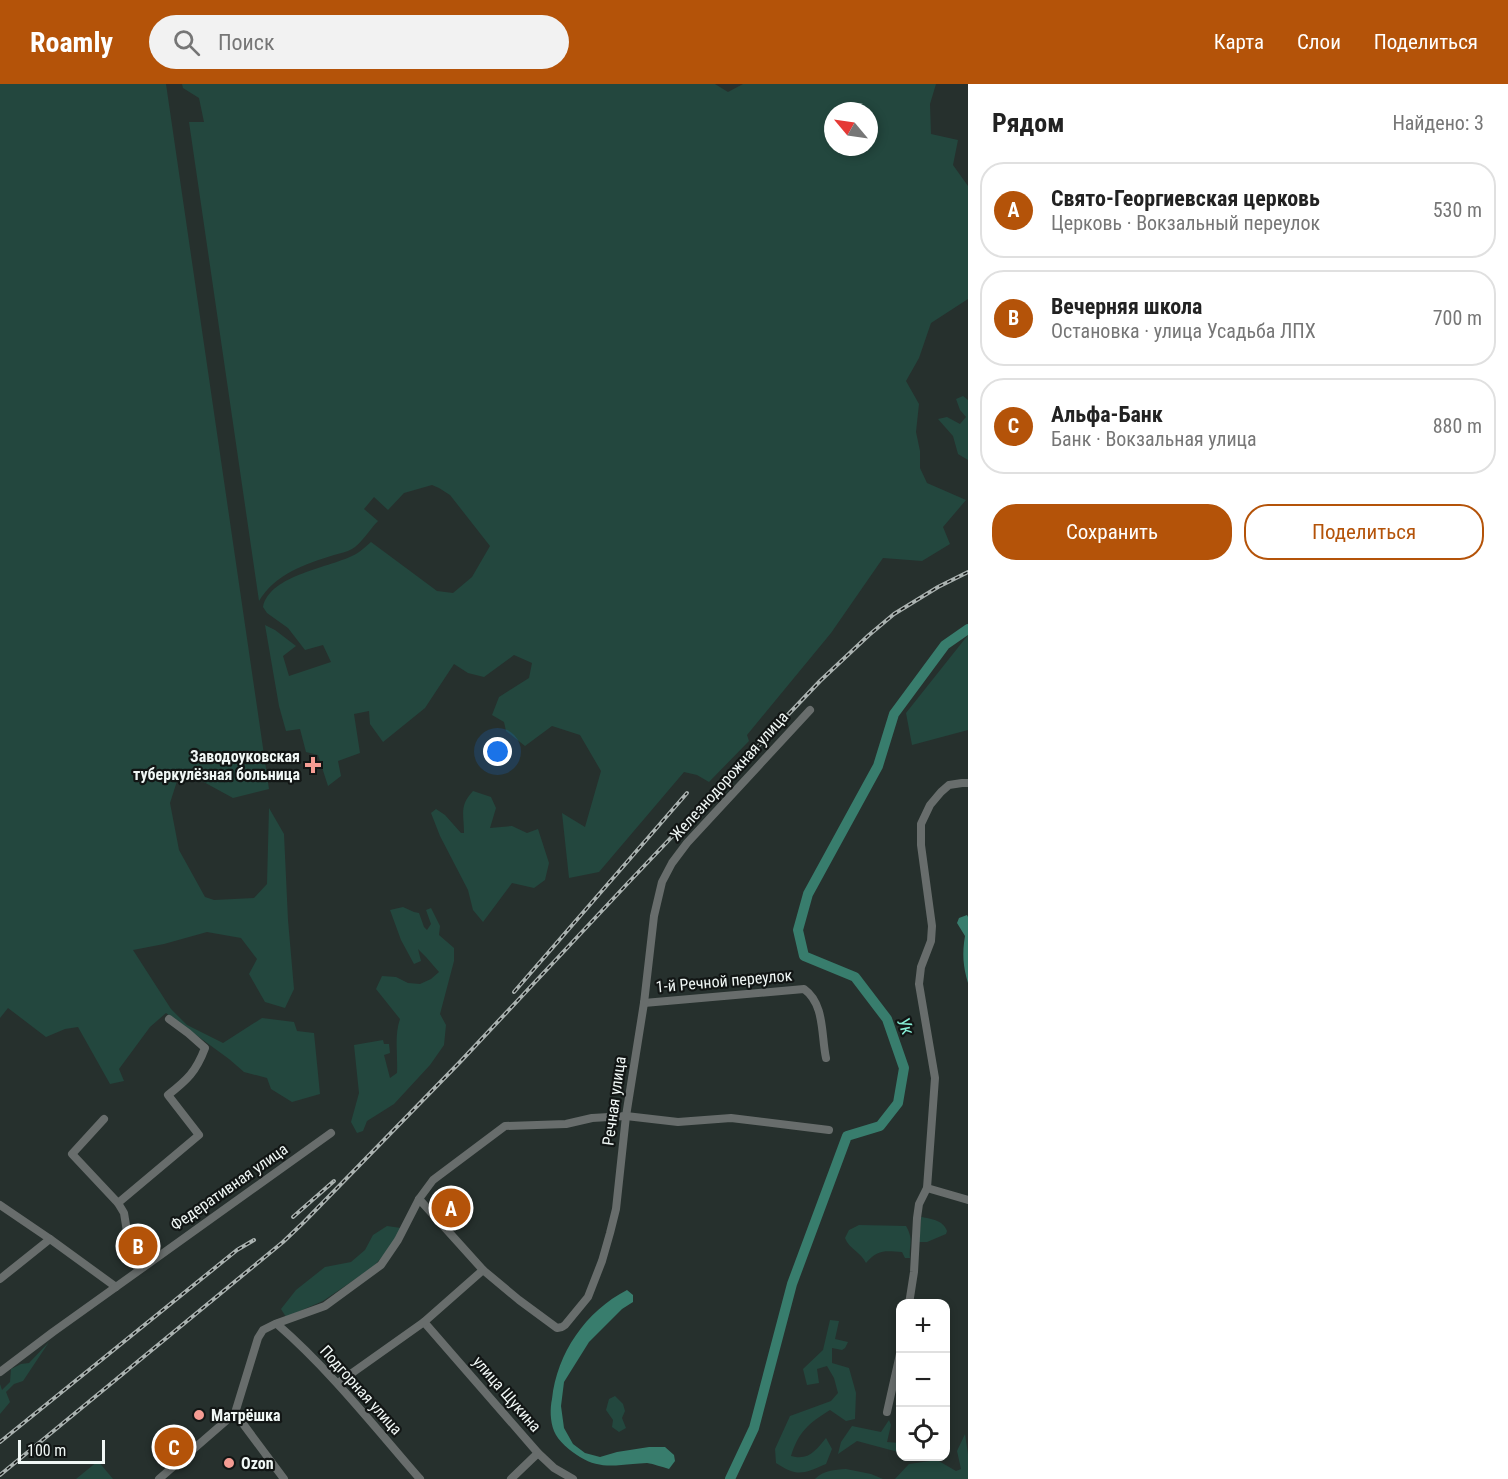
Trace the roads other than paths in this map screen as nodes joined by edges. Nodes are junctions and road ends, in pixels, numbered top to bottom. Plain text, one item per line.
1 (810, 710) dead end
2 (968, 783) edge
3 (672, 863) joint
4 (644, 1003) junction
5 (169, 1019) dead end
6 (826, 1058) dead end
7 (626, 1116) junction
8 (104, 1119) dead end
9 (829, 1130) dead end
10 (331, 1133) dead end
11 (927, 1188) junction
12 (419, 1199) junction
13 (968, 1200) edge
14 (118, 1203) junction
15 (0, 1205) edge
16 (50, 1239) junction
17 (143, 1267) junction
18 (483, 1270) junction
19 (0, 1279) edge
20 (116, 1287) junction
21 (910, 1299) edge
22 (424, 1322) junction
23 (277, 1324) junction
24 (0, 1372) edge
25 (896, 1373) edge
26 (338, 1383) junction
27 (888, 1412) dead end
28 (235, 1413) junction
29 (538, 1453) junction
30 (159, 1479) edge
31 (284, 1479) edge
32 (420, 1479) edge
33 (511, 1479) edge
34 (573, 1479) edge

1 - 3 street, Железнодорожная улица
2 - 11 street
3 - 4 street, Речная улица
4 - 6 street, 1-й Речной переулок
4 - 7 street, Речная улица
5 - 14 street
7 - 9 street
7 - 12 street
7 - 18 street, Речная улица
8 - 14 street
10 - 17 street, Федеративная улица
11 - 13 street
11 - 21 street
12 - 18 street
12 - 23 street
14 - 17 street
15 - 16 street
16 - 19 street
16 - 20 street
17 - 20 street, Федеративная улица
18 - 22 street
20 - 24 street, Федеративная улица
22 - 26 street
22 - 29 street, улица Щукина
23 - 26 street, Подгорная улица
23 - 28 street
25 - 27 street
26 - 32 street, Подгорная улица
28 - 30 street
28 - 31 street
29 - 33 street
29 - 34 street, улица Щукина

